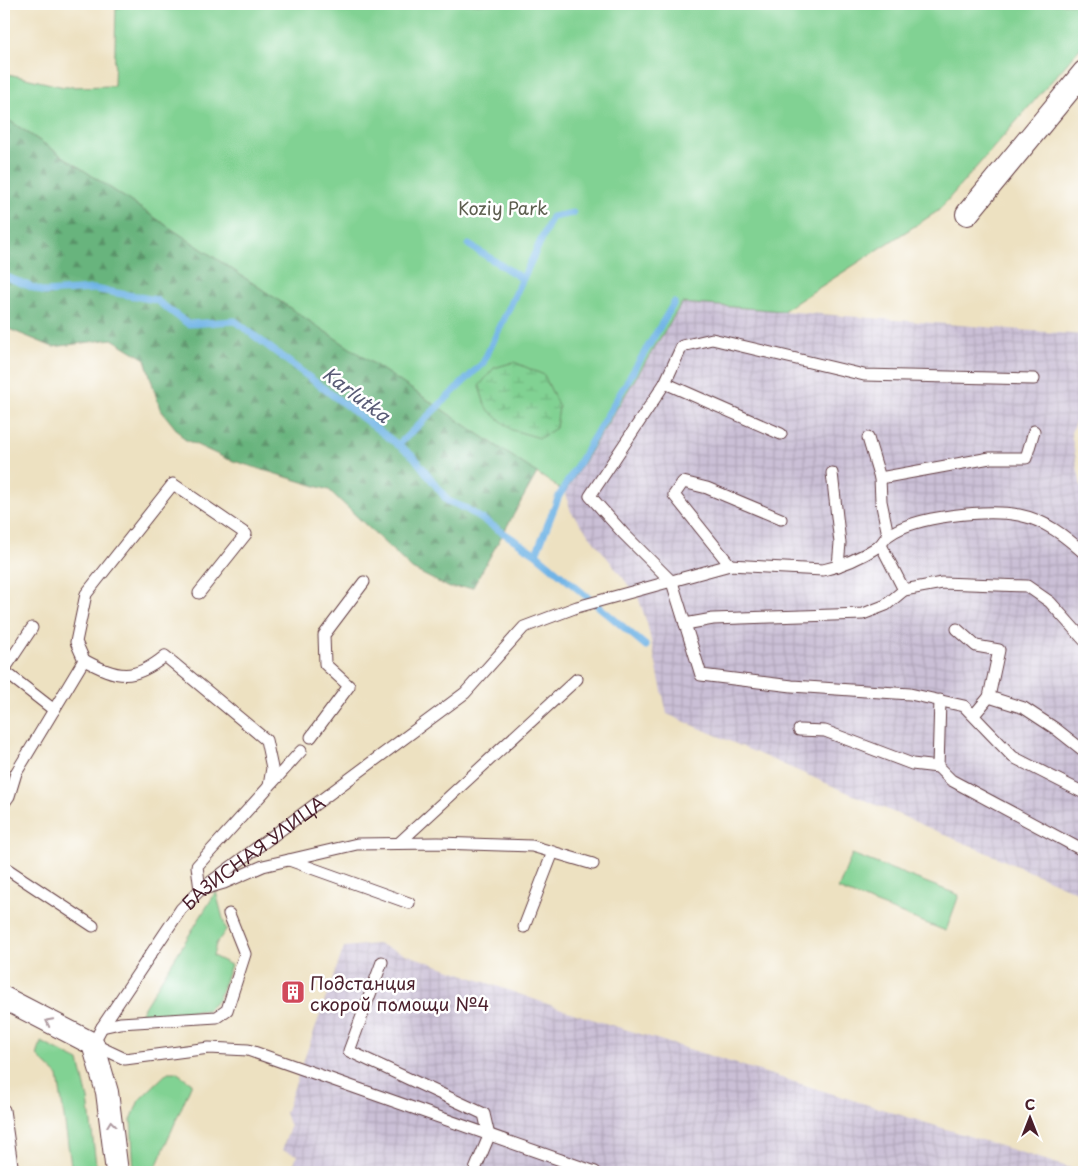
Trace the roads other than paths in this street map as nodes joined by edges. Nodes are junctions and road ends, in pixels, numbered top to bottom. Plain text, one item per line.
1 (1082, 82) edge
2 (967, 214) dead end
3 (1034, 379) dead end
4 (665, 383) junction
5 (1034, 431) dead end
6 (781, 434) dead end
7 (868, 438) dead end
8 (832, 474) dead end
9 (880, 478) junction
10 (781, 519) dead end
11 (888, 535) junction
12 (881, 545) junction
13 (1084, 553) edge
14 (730, 565) junction
15 (838, 566) junction
16 (364, 582) dead end
17 (672, 582) junction
18 (904, 590) junction
19 (199, 593) dead end
20 (685, 624) junction
21 (32, 628) dead end
22 (957, 629) dead end
23 (1084, 640) edge
24 (84, 660) junction
25 (4, 671) edge
26 (577, 679) dead end
27 (989, 697) junction
28 (940, 700) junction
29 (54, 710) junction
30 (974, 716) junction
31 (799, 730) dead end
32 (311, 737) dead end
33 (301, 751) dead end
34 (1084, 751) edge
35 (938, 767) junction
36 (269, 787) junction
37 (1084, 793) edge
38 (4, 803) edge
39 (400, 843) junction
40 (1084, 851) edge
41 (553, 852) junction
42 (289, 860) junction
43 (593, 864) dead end
44 (4, 867) edge
45 (200, 890) junction
46 (409, 903) dead end
47 (229, 914) dead end
48 (93, 926) dead end
49 (524, 926) dead end
50 (382, 962) dead end
51 (4, 998) edge
52 (97, 1035) junction
53 (4, 1110) edge
54 (488, 1136) junction
55 (13, 1172) edge
56 (117, 1172) edge
57 (474, 1172) edge
58 (595, 1172) edge

1 - 2 street
3 - 4 lane
4 - 6 lane
4 - 17 lane
5 - 9 lane
7 - 9 lane
8 - 15 lane
9 - 11 lane
10 - 14 lane
11 - 12 lane
11 - 13 lane
12 - 15 lane
12 - 18 lane
14 - 15 lane
14 - 17 lane
16 - 32 lane
17 - 20 lane
17 - 45 lane, БАЗИСНАЯ УЛИЦА
18 - 20 lane
18 - 23 lane
19 - 24 lane
20 - 28 lane
21 - 25 lane
22 - 27 lane
24 - 29 lane
24 - 36 lane
25 - 29 lane
26 - 39 lane
27 - 30 lane
27 - 34 lane
28 - 30 lane
28 - 35 lane
29 - 38 lane
30 - 37 lane
31 - 35 lane
33 - 36 lane
35 - 40 lane
36 - 45 lane
39 - 41 lane
39 - 42 lane
41 - 43 lane
41 - 49 lane
42 - 45 lane
42 - 46 lane
44 - 48 lane
45 - 52 lane, БАЗИСНАЯ УЛИЦА
47 - 52 lane
50 - 54 lane
52 -> 51 street
52 - 54 lane
56 -> 52 street
53 - 55 lane
54 - 57 lane
54 - 58 lane

